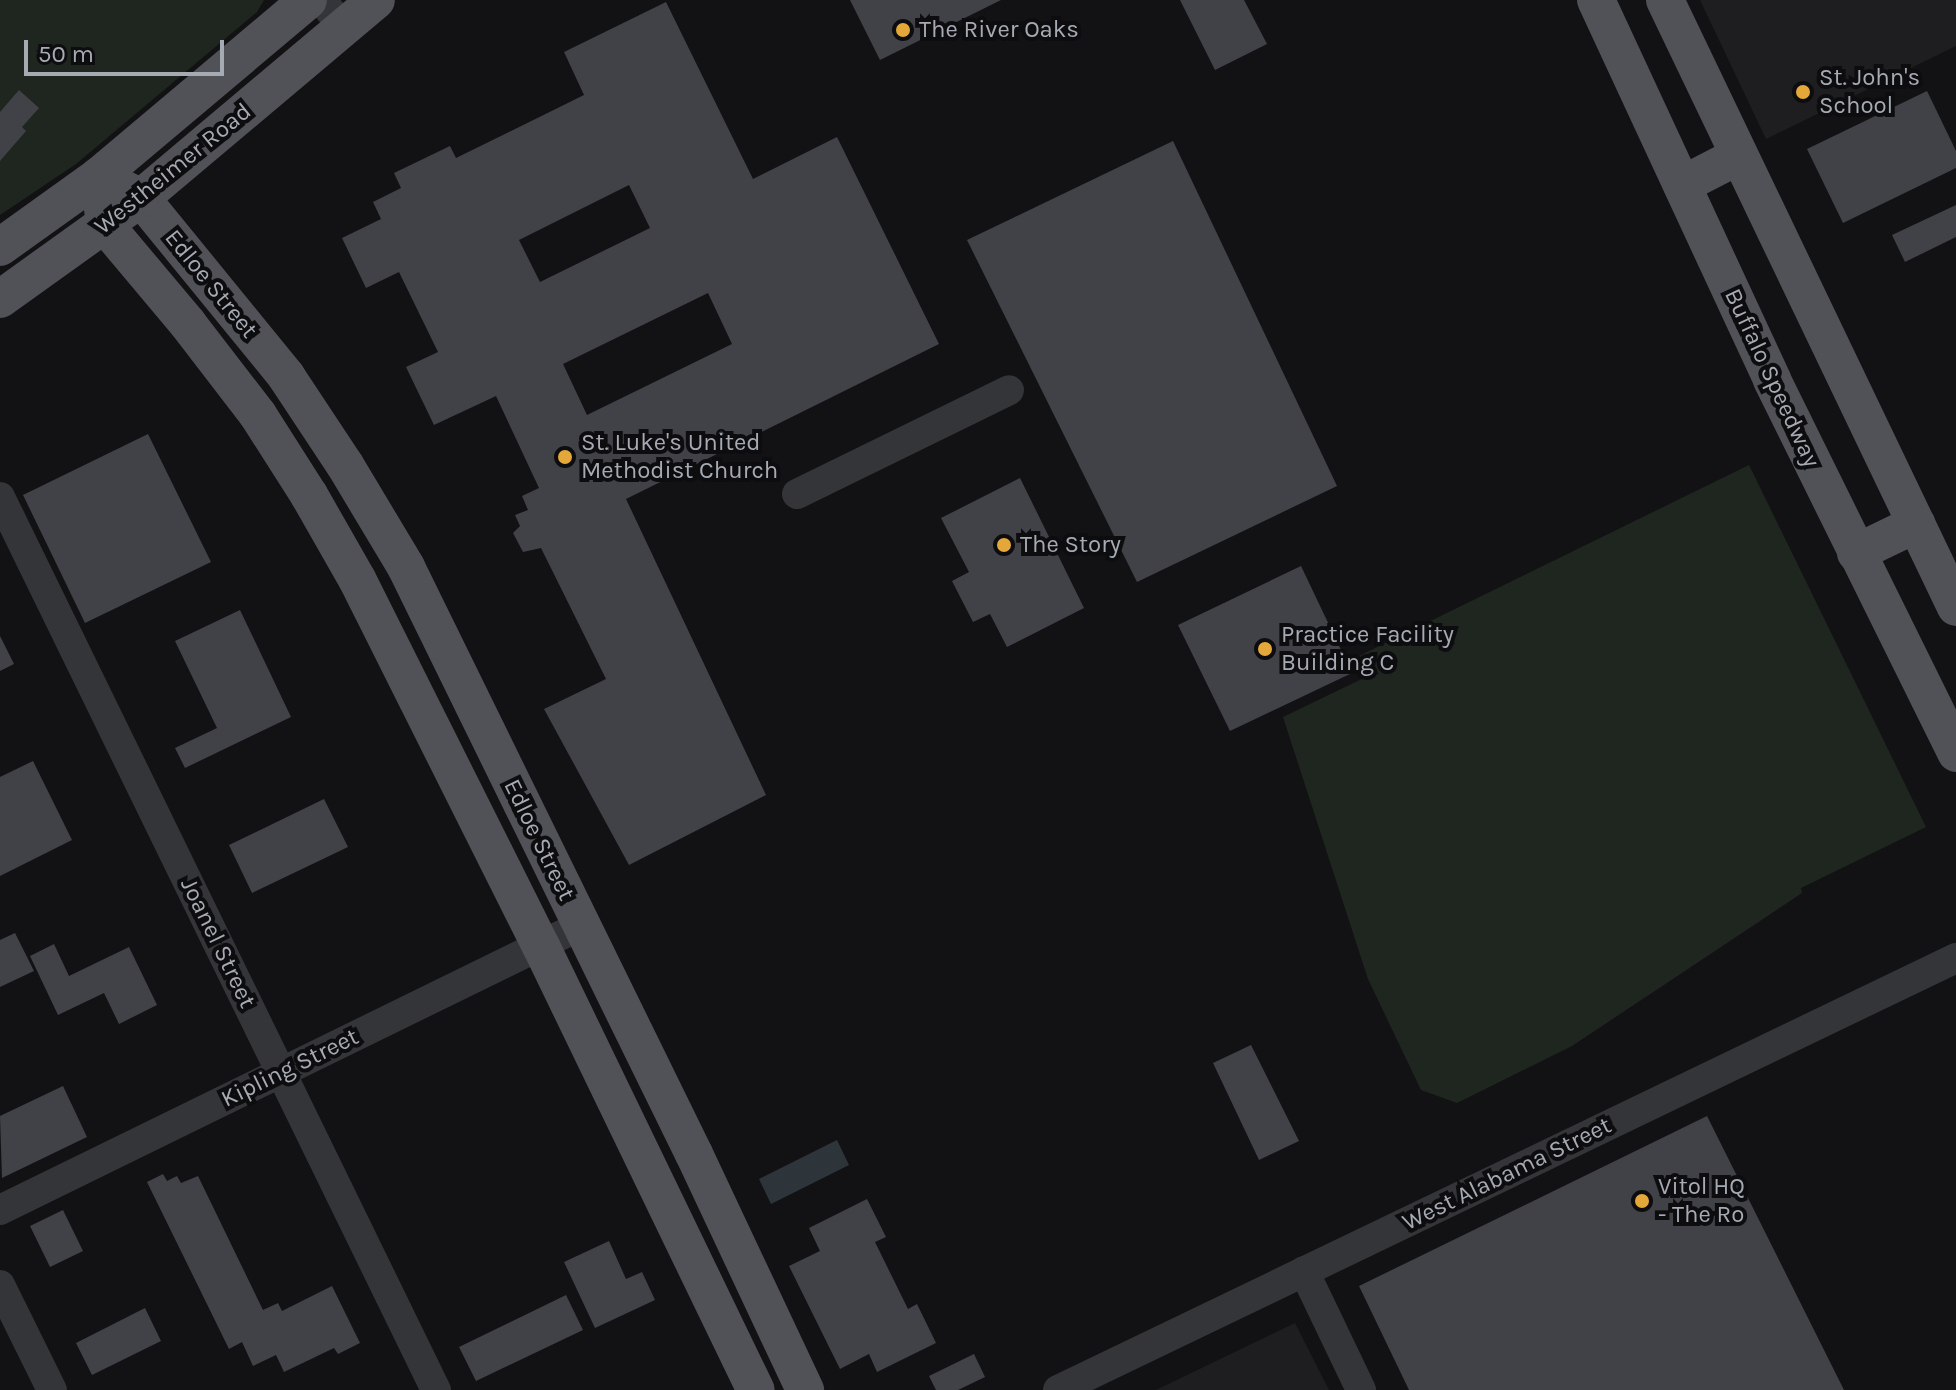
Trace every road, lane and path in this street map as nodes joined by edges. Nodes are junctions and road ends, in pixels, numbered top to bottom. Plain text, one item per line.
1 (308, 0) edge
2 (376, 0) edge
3 (1596, 0) edge
4 (1665, 0) edge
5 (332, 13) edge
6 (1738, 156) junction
7 (99, 176) junction
8 (1682, 185) junction
9 (141, 198) junction
10 (105, 225) junction
11 (0, 247) edge
12 (0, 299) edge
13 (1009, 390) dead end
14 (797, 494) dead end
15 (0, 497) edge
16 (1916, 524) junction
17 (1856, 553) junction
18 (1956, 607) edge
19 (447, 651) junction
20 (404, 673) junction
21 (1956, 753) edge
22 (580, 926) junction
23 (541, 946) junction
24 (1956, 958) edge
25 (281, 1073) junction
26 (694, 1154) junction
27 (651, 1174) junction
28 (0, 1210) edge
29 (1304, 1271) junction
30 (0, 1285) edge
31 (52, 1390) edge
32 (436, 1390) edge
33 (756, 1390) edge
34 (805, 1390) edge
35 (1058, 1390) edge
36 (1361, 1390) edge

1 - 7 main road, Westheimer Road
2 - 5 main road, Westheimer Road
3 - 8 main road, Buffalo Speedway
4 - 6 main road
5 - 9 main road, Westheimer Road
6 - 8 main road
6 - 16 main road
7 - 9 main road, Edloe Street
7 - 10 main road
7 - 11 main road, Westheimer Road
8 - 17 main road, Buffalo Speedway
9 - 10 main road, Westheimer Road
9 - 19 main road, Edloe Street
10 - 12 main road, Westheimer Road
10 - 20 main road, Edloe Street
13 - 14 street
15 - 25 street, Joanel Street
16 - 17 main road
16 - 18 main road
17 - 21 main road, Buffalo Speedway
19 - 20 main road
19 - 22 main road, Edloe Street
20 - 23 main road, Edloe Street
22 - 23 street, Kipling Street
22 - 26 main road, Edloe Street
23 - 25 street, Kipling Street
23 - 27 main road, Edloe Street
24 - 29 street, West Alabama Street
25 - 28 street, Kipling Street
25 - 32 street, Joanel Street
26 - 27 main road
26 - 34 main road, Edloe Street
27 - 33 main road, Edloe Street
29 - 35 street, West Alabama Street
29 - 36 street
30 - 31 street

